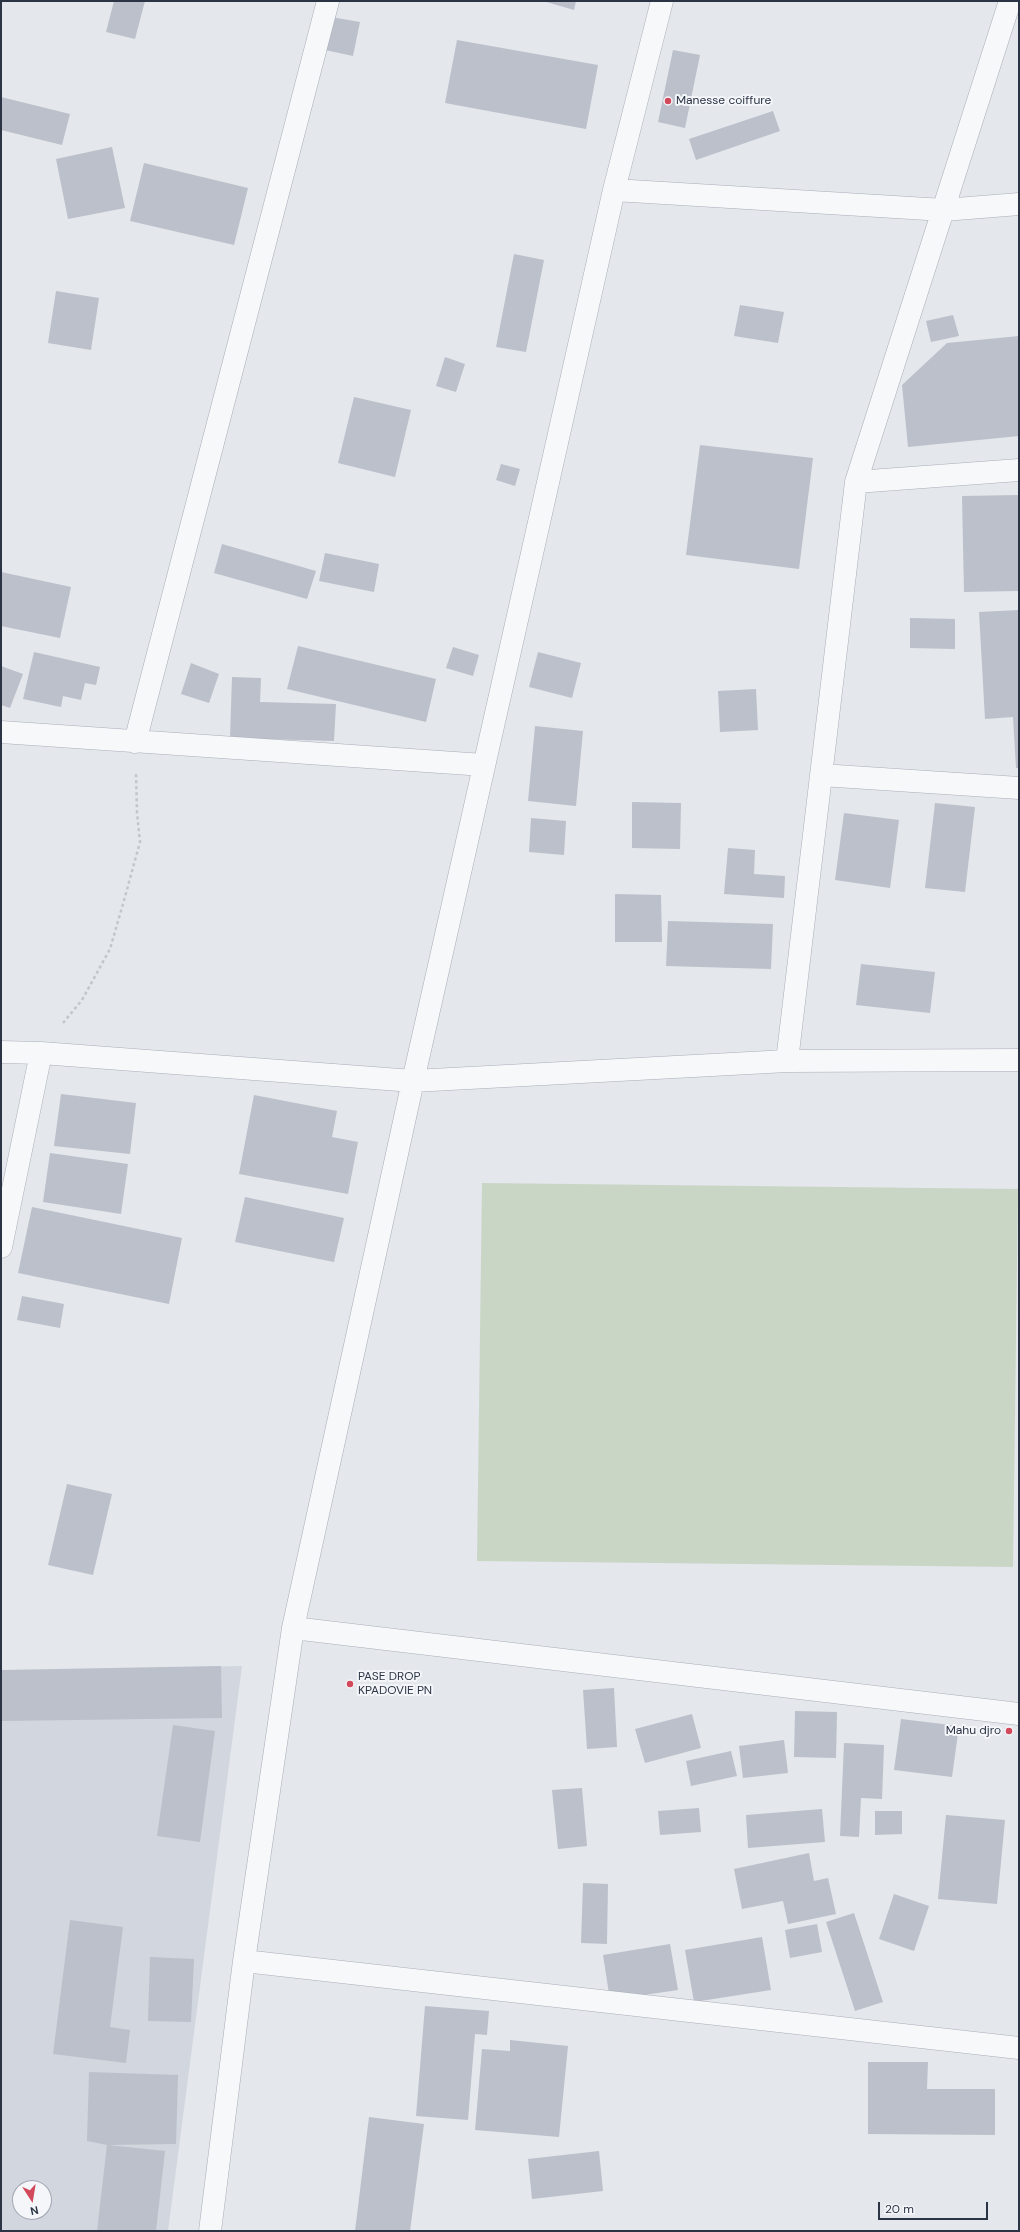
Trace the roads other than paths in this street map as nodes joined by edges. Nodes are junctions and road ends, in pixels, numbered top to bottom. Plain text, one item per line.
1 (328, 1) edge
2 (662, 1) edge
3 (1010, 1) edge
4 (614, 190) junction
5 (1019, 204) edge
6 (944, 210) junction
7 (1019, 470) edge
8 (856, 482) junction
9 (1, 732) edge
10 (135, 742) junction
11 (484, 765) junction
12 (821, 775) junction
13 (1019, 788) edge
14 (1, 1052) edge
15 (41, 1053) junction
16 (1019, 1060) edge
17 (787, 1061) junction
18 (413, 1081) junction
19 (1, 1247) edge
20 (293, 1628) junction
21 (1019, 1714) edge
22 (244, 1961) junction
23 (1019, 2048) edge
24 (211, 2231) edge

1 - 10 street
2 - 4 street
3 - 6 street
4 - 6 street
4 - 11 street
5 - 6 street
6 - 8 street
7 - 8 street
8 - 12 street
9 - 10 street
10 - 11 street
11 - 18 street
12 - 13 street
12 - 17 street
14 - 15 street
15 - 18 street
15 - 19 street
16 - 17 street
17 - 18 street
18 - 20 street
20 - 21 street
20 - 22 street
22 - 23 street
22 - 24 street

